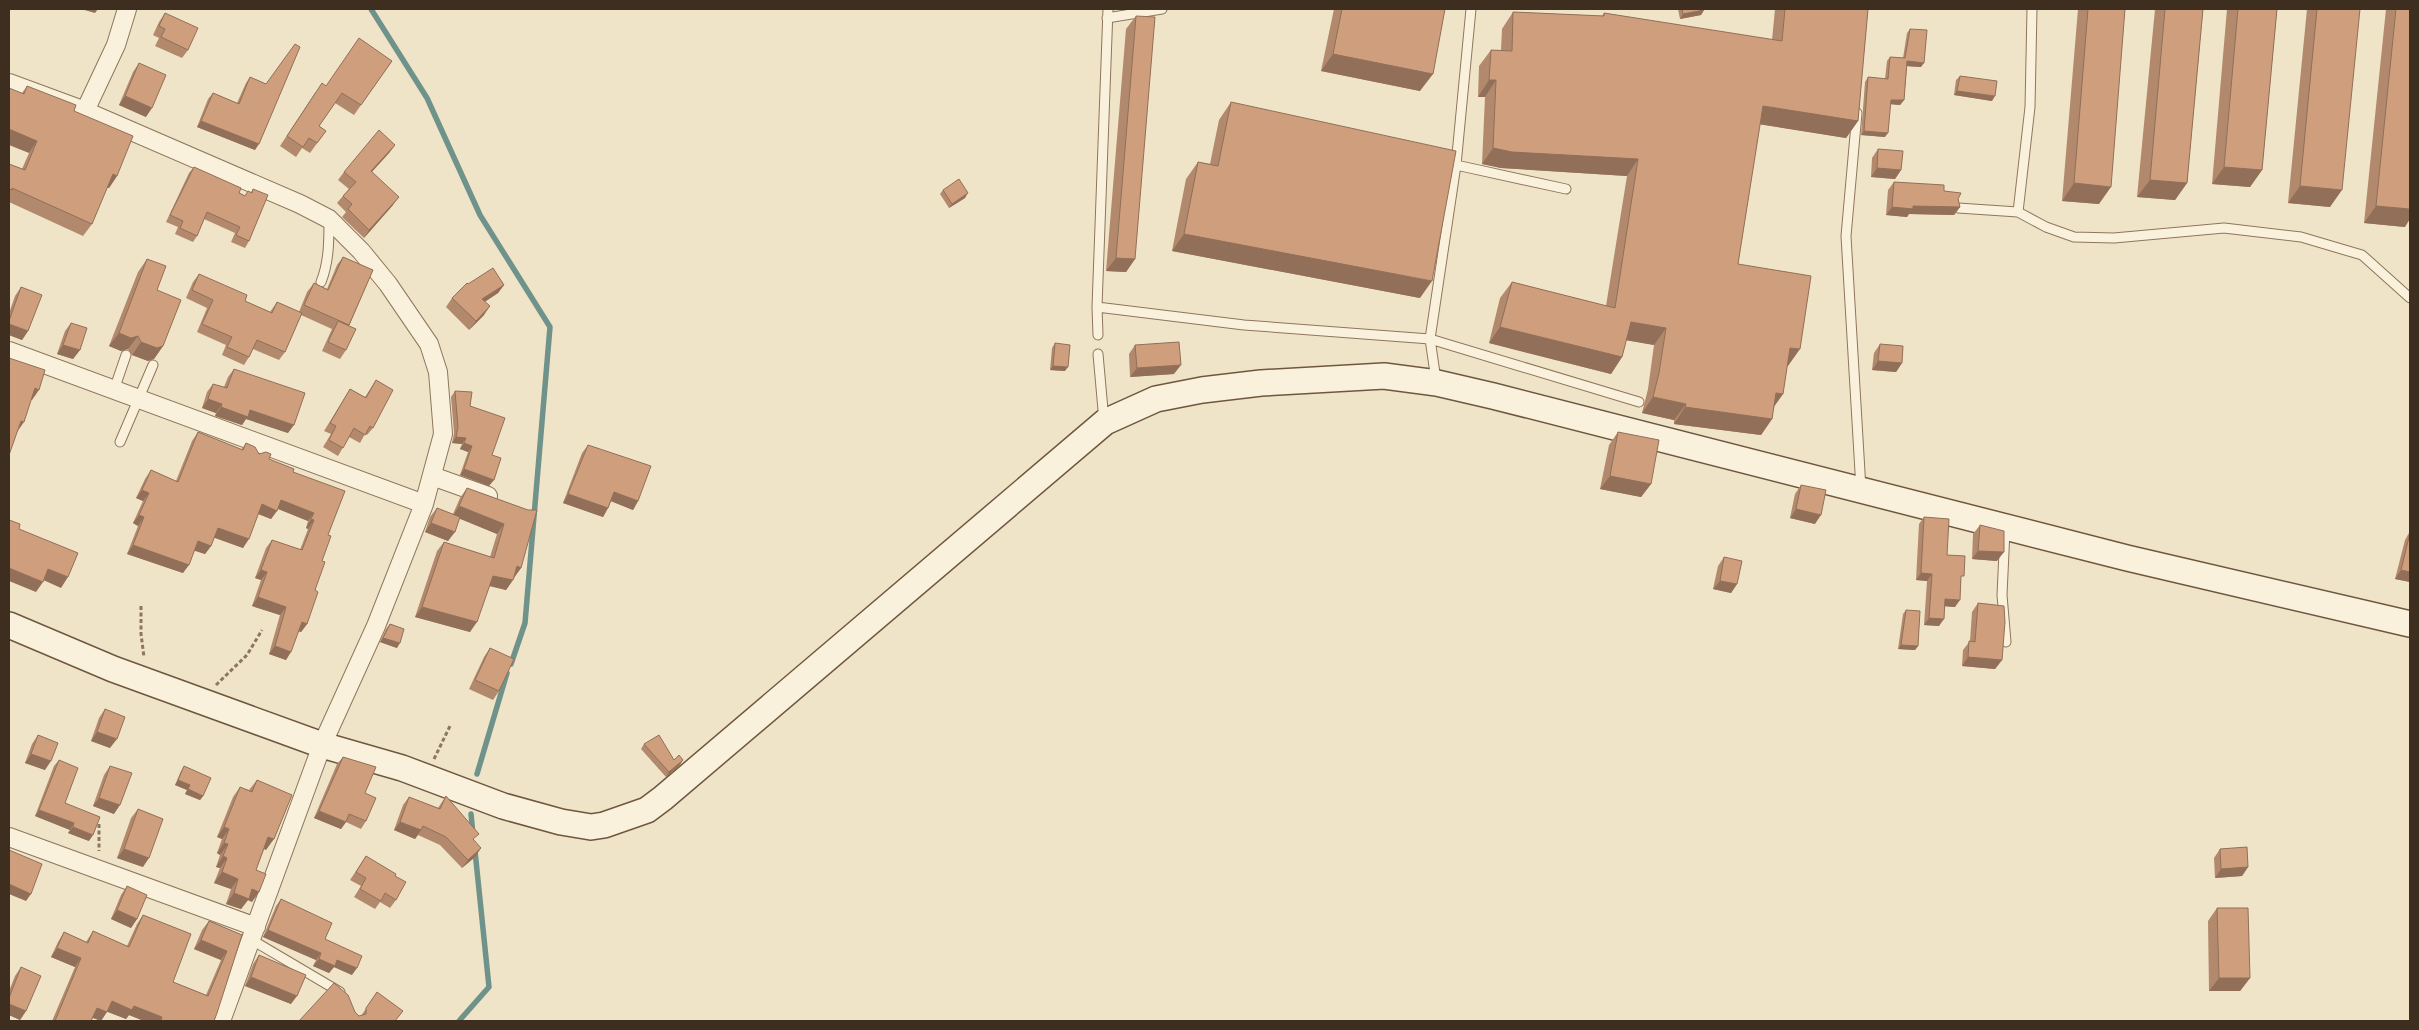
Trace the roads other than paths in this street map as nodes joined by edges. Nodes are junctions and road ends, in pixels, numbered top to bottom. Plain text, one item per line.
1 (127, 9) edge
2 (1162, 9) edge
3 (1472, 9) edge
4 (2032, 9) edge
5 (1107, 13) edge
6 (9, 83) edge
7 (1858, 99) edge
8 (85, 111) junction
9 (1456, 165) junction
10 (1566, 189) dead end
11 (1958, 208) edge
12 (2018, 212) junction
13 (329, 219) junction
14 (321, 282) dead end
15 (2410, 298) edge
16 (1097, 307) junction
17 (1098, 335) dead end
18 (1430, 339) junction
19 (9, 351) edge
20 (1098, 354) dead end
21 (126, 355) dead end
22 (153, 365) dead end
23 (1437, 384) junction
24 (114, 390) junction
25 (139, 399) junction
26 (1639, 402) dead end
27 (1104, 422) junction
28 (120, 442) dead end
29 (432, 476) junction
30 (1862, 492) junction
31 (506, 503) edge
32 (424, 504) junction
33 (2005, 527) junction
34 (2410, 624) edge
35 (9, 625) edge
36 (2006, 642) edge
37 (322, 745) junction
38 (9, 837) edge
39 (254, 934) junction
40 (345, 999) edge
41 (221, 1021) edge

1 - 8 street
2 - 5 lane
3 - 9 lane
4 - 12 lane
5 - 16 lane
6 - 8 street
7 - 30 lane
8 - 13 street
9 - 10 lane
9 - 18 lane
11 - 12 lane
12 - 15 lane
13 - 14 lane
13 - 29 street
16 - 17 lane
16 - 18 lane
18 - 23 lane
18 - 26 lane
19 - 24 street
20 - 27 lane
21 - 24 lane
22 - 25 lane
23 - 27 street
23 - 30 street
24 - 25 street
25 - 28 lane
25 - 32 street
27 - 37 street
29 - 31 street
29 - 32 street
30 - 33 street
32 - 37 street
33 - 34 street
33 - 36 lane
35 - 37 street
37 - 39 street
38 - 39 street
39 - 40 lane
39 - 41 street

